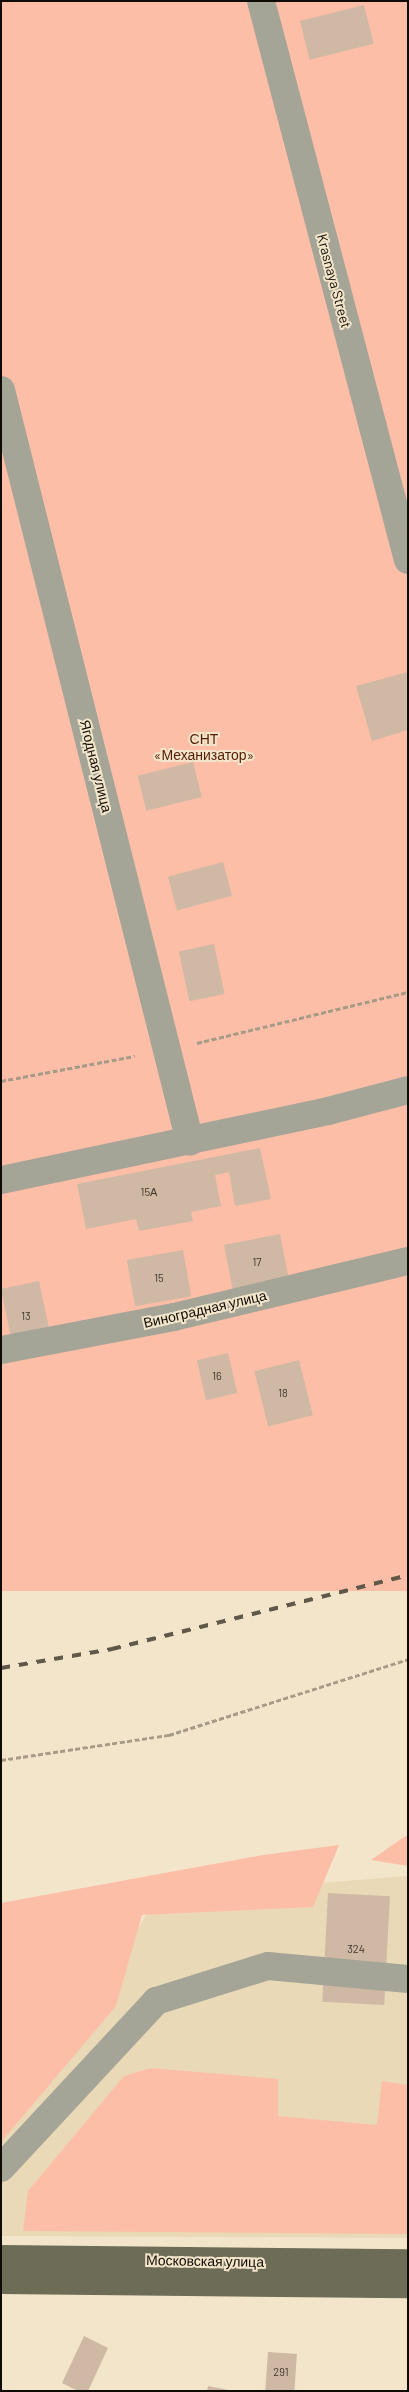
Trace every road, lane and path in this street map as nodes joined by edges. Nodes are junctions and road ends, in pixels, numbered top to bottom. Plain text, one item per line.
1 (261, 1) edge
2 (1, 390) edge
3 (408, 560) edge
4 (408, 992) edge
5 (167, 1050) junction
6 (1, 1081) edge
7 (408, 1090) edge
8 (190, 1142) junction
9 (1, 1180) edge
10 (408, 1261) edge
11 (1, 1350) edge
12 (408, 1659) edge
13 (1, 1760) edge
14 (408, 1979) edge
15 (1, 2168) edge
16 (1, 2259) edge
17 (408, 2263) edge
18 (1, 2280) edge
19 (408, 2284) edge

1 - 3 street, Krasnaya Street
2 - 5 street, Ягодная улица
4 - 5 path
5 - 6 path
5 - 8 street, Ягодная улица
7 - 8 street
8 - 9 street
10 - 11 street, Виноградная улица
12 - 13 path
14 - 15 street
16 - 17 main road, Московская улица
18 - 19 main road, Московская улица

